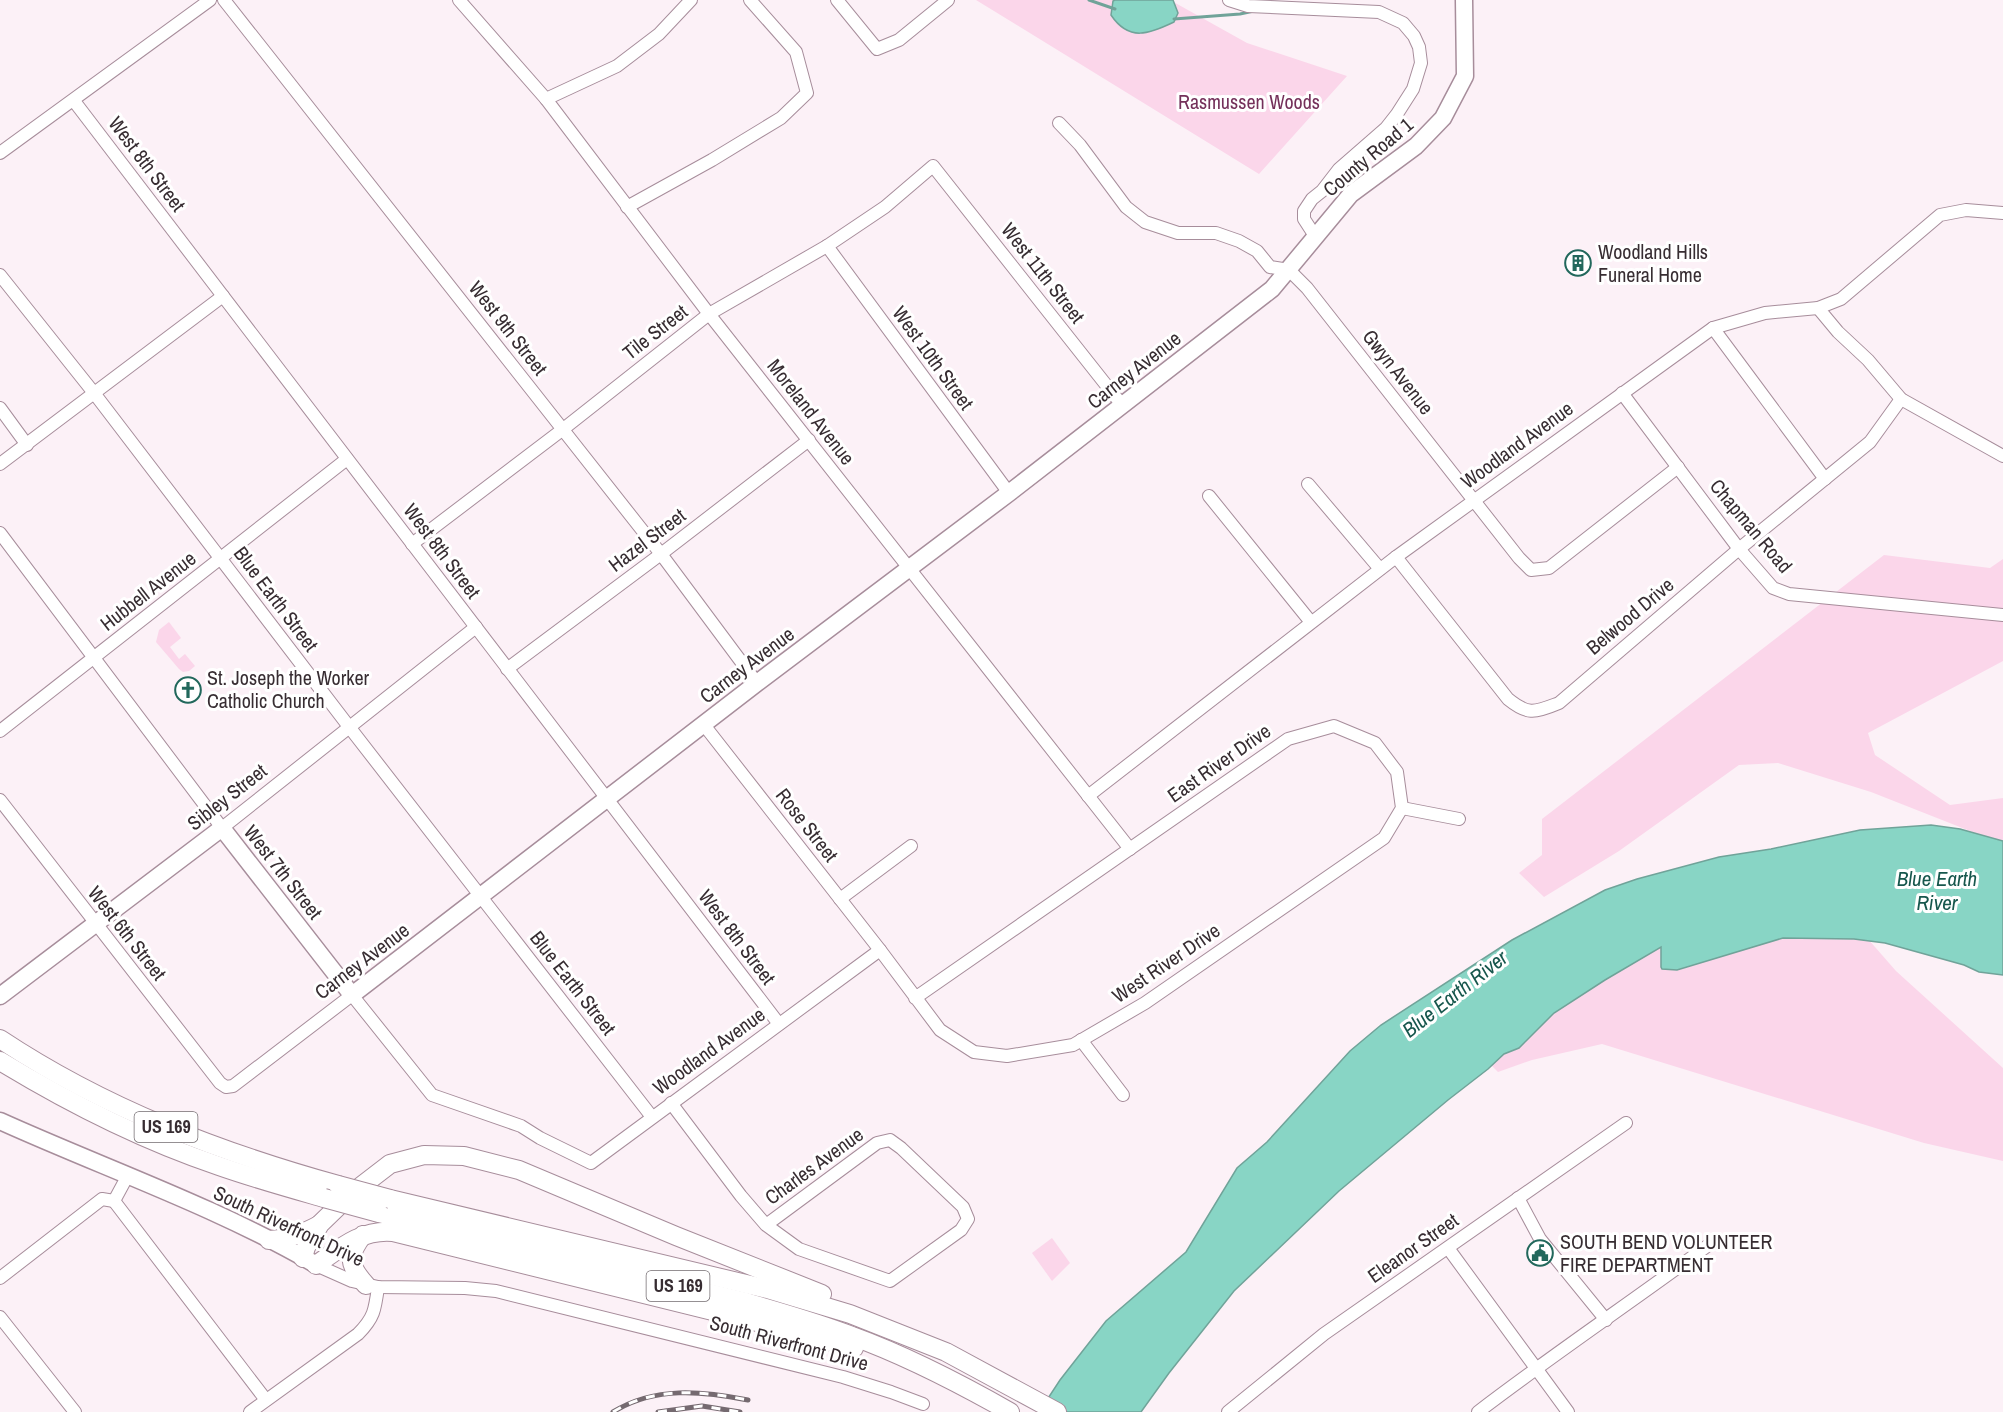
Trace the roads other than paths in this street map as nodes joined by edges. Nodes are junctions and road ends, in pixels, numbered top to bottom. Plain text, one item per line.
1 (210, 0) edge
2 (224, 0) edge
3 (459, 0) edge
4 (691, 0) edge
5 (750, 0) edge
6 (837, 0) edge
7 (948, 0) edge
8 (1229, 0) edge
9 (1464, 0) edge
10 (546, 99) junction
11 (74, 101) junction
12 (1059, 123) dead end
13 (0, 153) edge
14 (933, 166) joint
15 (627, 207) junction
16 (2003, 213) edge
17 (1315, 236) junction
18 (827, 246) junction
19 (1289, 270) junction
20 (0, 275) edge
21 (223, 296) junction
22 (1818, 308) junction
23 (709, 314) junction
24 (1713, 328) junction
25 (94, 393) junction
26 (1622, 393) junction
27 (1901, 399) junction
28 (1122, 405) junction
29 (0, 408) edge
30 (562, 430) junction
31 (809, 440) junction
32 (27, 445) junction
33 (2003, 456) edge
34 (347, 459) junction
35 (0, 464) edge
36 (1678, 467) junction
37 (1825, 479) junction
38 (1308, 484) dead end
39 (1009, 493) junction
40 (1209, 496) dead end
41 (1474, 500) junction
42 (0, 533) edge
43 (412, 544) junction
44 (1740, 549) junction
45 (661, 554) junction
46 (1396, 557) junction
47 (221, 558) junction
48 (909, 568) junction
49 (1380, 569) junction
50 (2003, 615) edge
51 (1310, 621) junction
52 (476, 627) junction
53 (94, 657) junction
54 (507, 669) junction
55 (757, 683) junction
56 (704, 725) junction
57 (350, 728) junction
58 (0, 730) edge
59 (1088, 796) junction
60 (607, 799) junction
61 (0, 800) edge
62 (1402, 808) junction
63 (1459, 819) dead end
64 (222, 828) junction
65 (911, 846) dead end
66 (1130, 849) junction
67 (482, 897) junction
68 (840, 898) junction
69 (96, 924) junction
70 (880, 950) junction
71 (352, 995) junction
72 (0, 996) edge
73 (915, 998) junction
74 (779, 1024) junction
75 (1081, 1040) junction
76 (3, 1041) edge
77 (0, 1061) edge
78 (226, 1087) joint
79 (1123, 1095) dead end
80 (671, 1103) junction
81 (652, 1117) junction
82 (0, 1121) edge
83 (1626, 1123) dead end
84 (591, 1163) joint
85 (127, 1177) junction
86 (1518, 1198) junction
87 (114, 1201) junction
88 (385, 1206) junction
89 (320, 1224) junction
90 (766, 1225) junction
91 (364, 1234) junction
92 (269, 1240) junction
93 (1714, 1241) dead end
94 (1448, 1248) junction
95 (309, 1262) junction
96 (0, 1278) edge
97 (372, 1286) junction
98 (0, 1317) edge
99 (1606, 1320) junction
100 (915, 1339) junction
101 (1535, 1368) junction
102 (937, 1373) junction
103 (266, 1400) junction
104 (923, 1404) dead end
105 (75, 1412) edge
106 (250, 1412) edge
107 (1010, 1412) edge
108 (1057, 1412) edge
109 (1228, 1412) edge
110 (1478, 1412) edge
111 (1568, 1412) edge

1 - 11 street
2 - 30 street, West 9th Street
3 - 10 street, Moreland Avenue
4 - 10 street
5 - 15 street
6 - 7 street
8 - 17 street
9 - 17 main road, County Road 1
10 - 15 street, Moreland Avenue
11 - 13 street
11 - 21 street, West 8th Street
12 - 19 street
14 - 18 street, Tile Street
14 - 28 street, West 11th Street
15 - 23 street, Moreland Avenue
16 - 22 street, Woodland Avenue
17 - 19 main road, County Road 1
18 - 23 street, Tile Street
18 - 39 street, West 10th Street
19 - 28 main road, Carney Avenue
19 - 41 street, Gwyn Avenue
20 - 25 street, Blue Earth Street
21 - 25 street
21 - 34 street, West 8th Street
22 - 24 street, Woodland Avenue
22 - 27 street
23 - 30 street, Tile Street
23 - 31 street, Moreland Avenue
24 - 26 street, Woodland Avenue
24 - 37 street
25 - 32 street
25 - 47 street, Blue Earth Street
26 - 36 street, Chapman Road
26 - 41 street, Woodland Avenue
27 - 33 street
27 - 37 street, Belwood Drive
28 - 39 main road, Carney Avenue
29 - 32 street
30 - 43 street, Tile Street
30 - 45 street, West 9th Street
31 - 45 street, Hazel Street
31 - 48 street, Moreland Avenue
32 - 35 street
34 - 43 street, West 8th Street
34 - 47 street, Hubbell Avenue
36 - 41 street, Gwyn Avenue
36 - 44 street, Chapman Road
37 - 44 street, Belwood Drive
38 - 49 street
39 - 48 main road, Carney Avenue
40 - 51 street
41 - 46 street, Woodland Avenue
42 - 53 street, West 7th Street
43 - 52 street, West 8th Street
44 - 46 street, Belwood Drive
44 - 50 street, Chapman Road
45 - 54 street, Hazel Street
45 - 55 street, West 9th Street
46 - 49 street, Woodland Avenue
47 - 53 street, Hubbell Avenue
47 - 57 street, Blue Earth Street
48 - 55 main road, Carney Avenue
48 - 59 street, Moreland Avenue
49 - 51 street, Woodland Avenue
51 - 59 street, Woodland Avenue
52 - 54 street, West 8th Street
52 - 57 street, Sibley Street
53 - 58 street, Hubbell Avenue
53 - 64 street, West 7th Street
54 - 60 street, West 8th Street
55 - 56 main road, Carney Avenue
56 - 60 main road, Carney Avenue
56 - 68 street, Rose Street
57 - 64 street, Sibley Street
57 - 67 street, Blue Earth Street
59 - 66 street, Moreland Avenue
60 - 67 main road, Carney Avenue
60 - 74 street, West 8th Street
61 - 69 street, West 6th Street
62 - 63 street
62 - 66 street, East River Drive
62 - 75 street, West River Drive
64 - 69 main road, Sibley Street
64 - 71 main road, West 7th Street
65 - 68 street
66 - 73 street
67 - 71 main road, Carney Avenue
67 - 81 street, Blue Earth Street
68 - 70 street, Rose Street
69 - 72 main road, Sibley Street
69 - 78 street, West 6th Street
70 - 73 street, West River Drive
70 - 74 street, Woodland Avenue
71 - 78 street, Carney Avenue
71 - 84 street, West 7th Street
73 - 75 street, West River Drive
74 - 80 street, Woodland Avenue
75 - 79 street
76 - 88 highway, US 169, bridge
77 - 88 highway, US 169, bridge
80 - 81 street, Woodland Avenue
80 - 90 street
81 - 84 street, Woodland Avenue
82 - 85 main road, South Riverfront Drive
83 - 86 street, Eleanor Street
85 - 87 street
85 - 92 main road, South Riverfront Drive
86 - 94 street, Eleanor Street
86 - 99 street
87 - 96 street
87 - 103 street
88 - 100 highway, US 169
88 - 102 highway, US 169
89 - 92 highway
89 - 95 highway
89 - 100 highway
90 - 90 street, Charles Avenue
91 - 95 highway
91 - 97 highway
91 - 102 highway
92 - 95 main road, South Riverfront Drive
93 - 99 street
94 - 101 street
94 - 109 street, Eleanor Street
95 - 97 street, South Riverfront Drive
97 - 103 street
97 - 104 street, South Riverfront Drive
98 - 105 street
99 - 101 street
100 - 108 highway, US 169
101 - 110 street
101 - 111 street
102 - 107 highway, US 169
103 - 106 street

